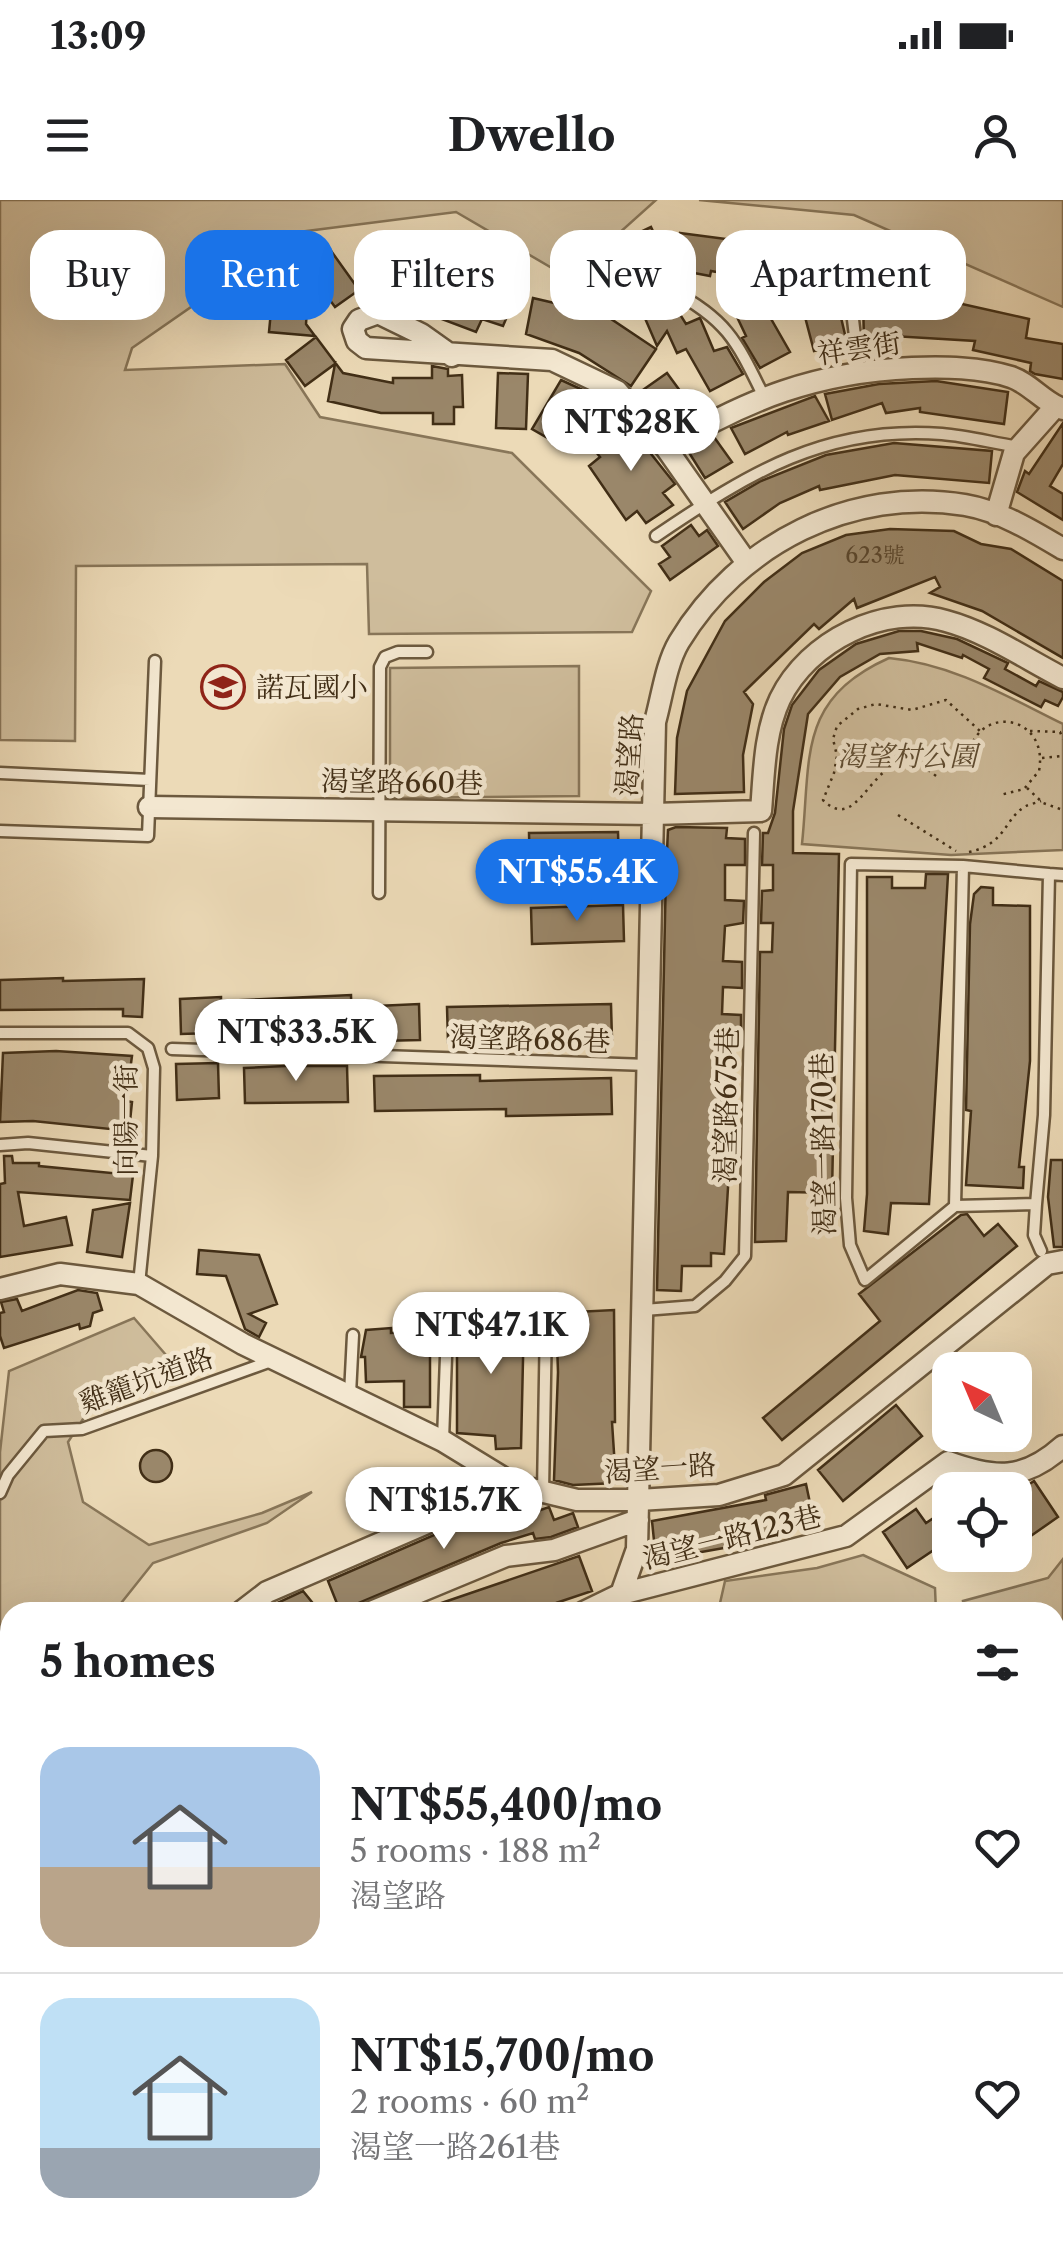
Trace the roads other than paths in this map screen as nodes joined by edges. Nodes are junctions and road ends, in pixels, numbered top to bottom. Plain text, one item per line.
1 (696, 303) edge
2 (853, 320) edge
3 (452, 356) dead end
4 (859, 370) junction
5 (764, 397) junction
6 (1059, 408) edge
7 (1019, 447) junction
8 (666, 448) junction
9 (705, 503) junction
10 (996, 515) junction
11 (656, 536) dead end
12 (1063, 549) edge
13 (748, 563) junction
14 (427, 652) dead end
15 (155, 661) dead end
16 (1063, 678) edge
17 (0, 772) edge
18 (150, 780) junction
19 (149, 807) junction
20 (380, 809) junction
21 (653, 814) junction
22 (0, 831) edge
23 (754, 833) dead end
24 (962, 866) junction
25 (1050, 874) junction
26 (1063, 875) edge
27 (533, 888) dead end
28 (651, 892) junction
29 (379, 893) dead end
30 (0, 1033) edge
31 (172, 1049) dead end
32 (648, 1066) junction
33 (0, 1144) edge
34 (152, 1156) junction
35 (1036, 1204) junction
36 (955, 1206) junction
37 (1050, 1259) edge
38 (139, 1284) junction
39 (0, 1289) edge
40 (644, 1310) junction
41 (546, 1322) dead end
42 (448, 1329) dead end
43 (353, 1335) dead end
44 (278, 1358) junction
45 (350, 1394) junction
46 (443, 1441) junction
47 (1063, 1446) edge
48 (516, 1486) junction
49 (543, 1492) junction
50 (0, 1493) edge
51 (638, 1510) junction
52 (621, 1594) junction
53 (254, 1602) edge
54 (395, 1602) edge
55 (605, 1602) edge

1 - 5 lane
2 - 4 lane
3 - 8 street
4 - 5 street, 祥雲街
4 - 6 street, 祥雲街
5 - 8 street, 祥雲街
6 - 7 street
7 - 9 lane
7 - 10 street
8 - 9 street
9 - 11 lane
9 - 13 street
10 - 12 street, 渴望路
10 - 13 street, 渴望路
13 - 21 street, 渴望路
14 - 20 lane
15 - 18 lane
16 - 21 street, 渴望路660巷
17 - 18 lane
18 - 19 lane
19 - 20 street, 渴望路660巷
19 - 22 lane
20 - 21 street, 渴望路660巷
20 - 29 lane
21 - 28 street, 渴望路
23 - 40 lane, 渴望路675巷
24 - 25 lane
24 - 36 lane
24 - 36 lane, 渴望一路170巷
25 - 26 lane
25 - 35 lane
27 - 28 lane
28 - 32 street, 渴望路
30 - 34 lane, 向陽一街
31 - 32 lane, 渴望路686巷
32 - 40 street, 渴望路
33 - 34 lane
34 - 38 lane, 向陽一街
35 - 36 lane
35 - 37 lane
37 - 51 street, 渴望一路
38 - 39 street, 渴望一路
38 - 44 street, 渴望一路
40 - 51 street, 渴望路
41 - 49 lane
42 - 46 lane
43 - 45 lane
44 - 45 street, 渴望一路
44 - 50 lane, 雞籠坑道路
45 - 46 street, 渴望一路
46 - 48 street, 渴望一路
47 - 52 street, 渴望一路123巷
48 - 49 street, 渴望一路
48 - 53 street
49 - 51 street, 渴望一路
51 - 52 street, 渴望路
51 - 54 street
52 - 55 street, 渴望一路123巷

